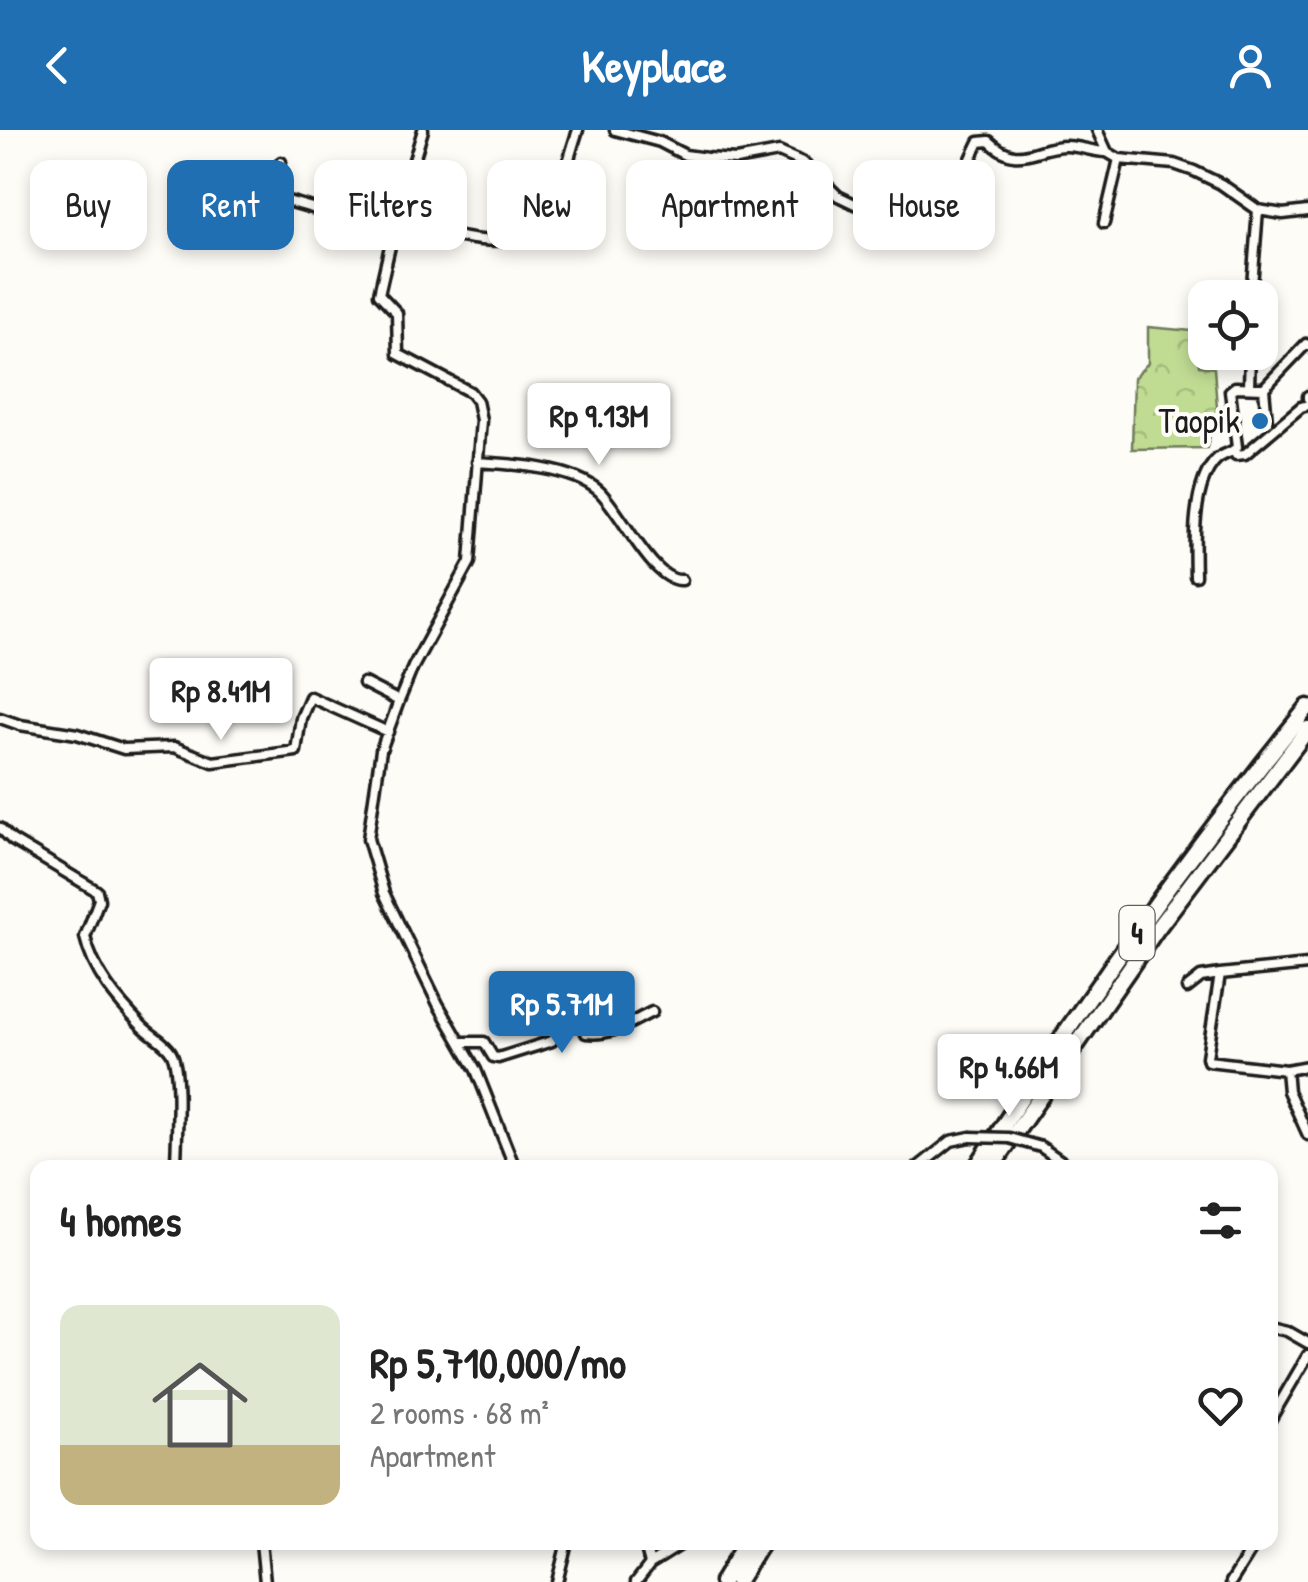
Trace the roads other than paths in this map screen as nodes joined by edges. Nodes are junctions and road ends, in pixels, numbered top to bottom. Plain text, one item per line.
1 (578, 130) edge
2 (615, 130) edge
3 (1097, 130) edge
4 (420, 132) edge
5 (1107, 152) junction
6 (1118, 159) junction
7 (412, 160) edge
8 (1258, 210) junction
9 (1308, 212) edge
10 (1104, 223) dead end
11 (467, 236) edge
12 (389, 250) edge
13 (1252, 280) edge
14 (1307, 343) edge
15 (1249, 370) edge
16 (1249, 387) junction
17 (1264, 388) junction
18 (1308, 399) edge
19 (1267, 422) dead end
20 (1235, 451) junction
21 (477, 462) junction
22 (1195, 576) dead end
23 (682, 580) dead end
24 (364, 683) dead end
25 (399, 700) junction
26 (1308, 707) edge
27 (0, 718) edge
28 (1308, 729) edge
29 (388, 732) junction
30 (0, 828) edge
31 (1308, 965) edge
32 (1220, 974) junction
33 (1187, 988) dead end
34 (652, 1012) dead end
35 (461, 1042) junction
36 (1308, 1066) edge
37 (1286, 1070) junction
38 (1308, 1135) edge
39 (176, 1160) edge
40 (512, 1160) edge
41 (927, 1160) edge
42 (981, 1160) edge
43 (997, 1160) edge
44 (1060, 1160) edge
45 (1278, 1329) edge
46 (1308, 1343) edge
47 (1308, 1354) edge
48 (1278, 1406) edge
49 (261, 1550) edge
50 (565, 1550) edge
51 (646, 1550) edge
52 (672, 1550) edge
53 (741, 1550) edge
54 (757, 1550) edge
55 (1251, 1550) edge
56 (650, 1564) junction
57 (266, 1582) edge
58 (557, 1582) edge
59 (636, 1582) edge
60 (722, 1582) edge
61 (737, 1582) edge
62 (1232, 1582) edge

1 - 11 street
2 - 5 street
3 - 5 street
4 - 7 street
5 - 6 street
6 - 8 street
6 - 10 street
8 - 9 street
8 - 13 street
12 - 21 street
14 - 17 street
15 - 16 street
16 - 17 street
16 - 20 street
17 - 19 street
18 - 20 street
20 - 22 street
21 - 23 street
21 - 25 street
24 - 25 street
25 - 29 street
26 - 42 highway, 4
27 - 29 street
28 - 43 highway, 4
29 - 35 street
30 - 39 street
31 - 32 street
32 - 33 street
32 - 37 street
34 - 35 street
35 - 40 street
36 - 37 street
37 - 38 street
41 - 44 street, bridge
45 - 46 street
47 - 48 street
49 - 57 street
50 - 58 street
51 - 56 street
52 - 56 street
53 - 60 highway
54 - 61 highway
55 - 62 street
56 - 59 street

